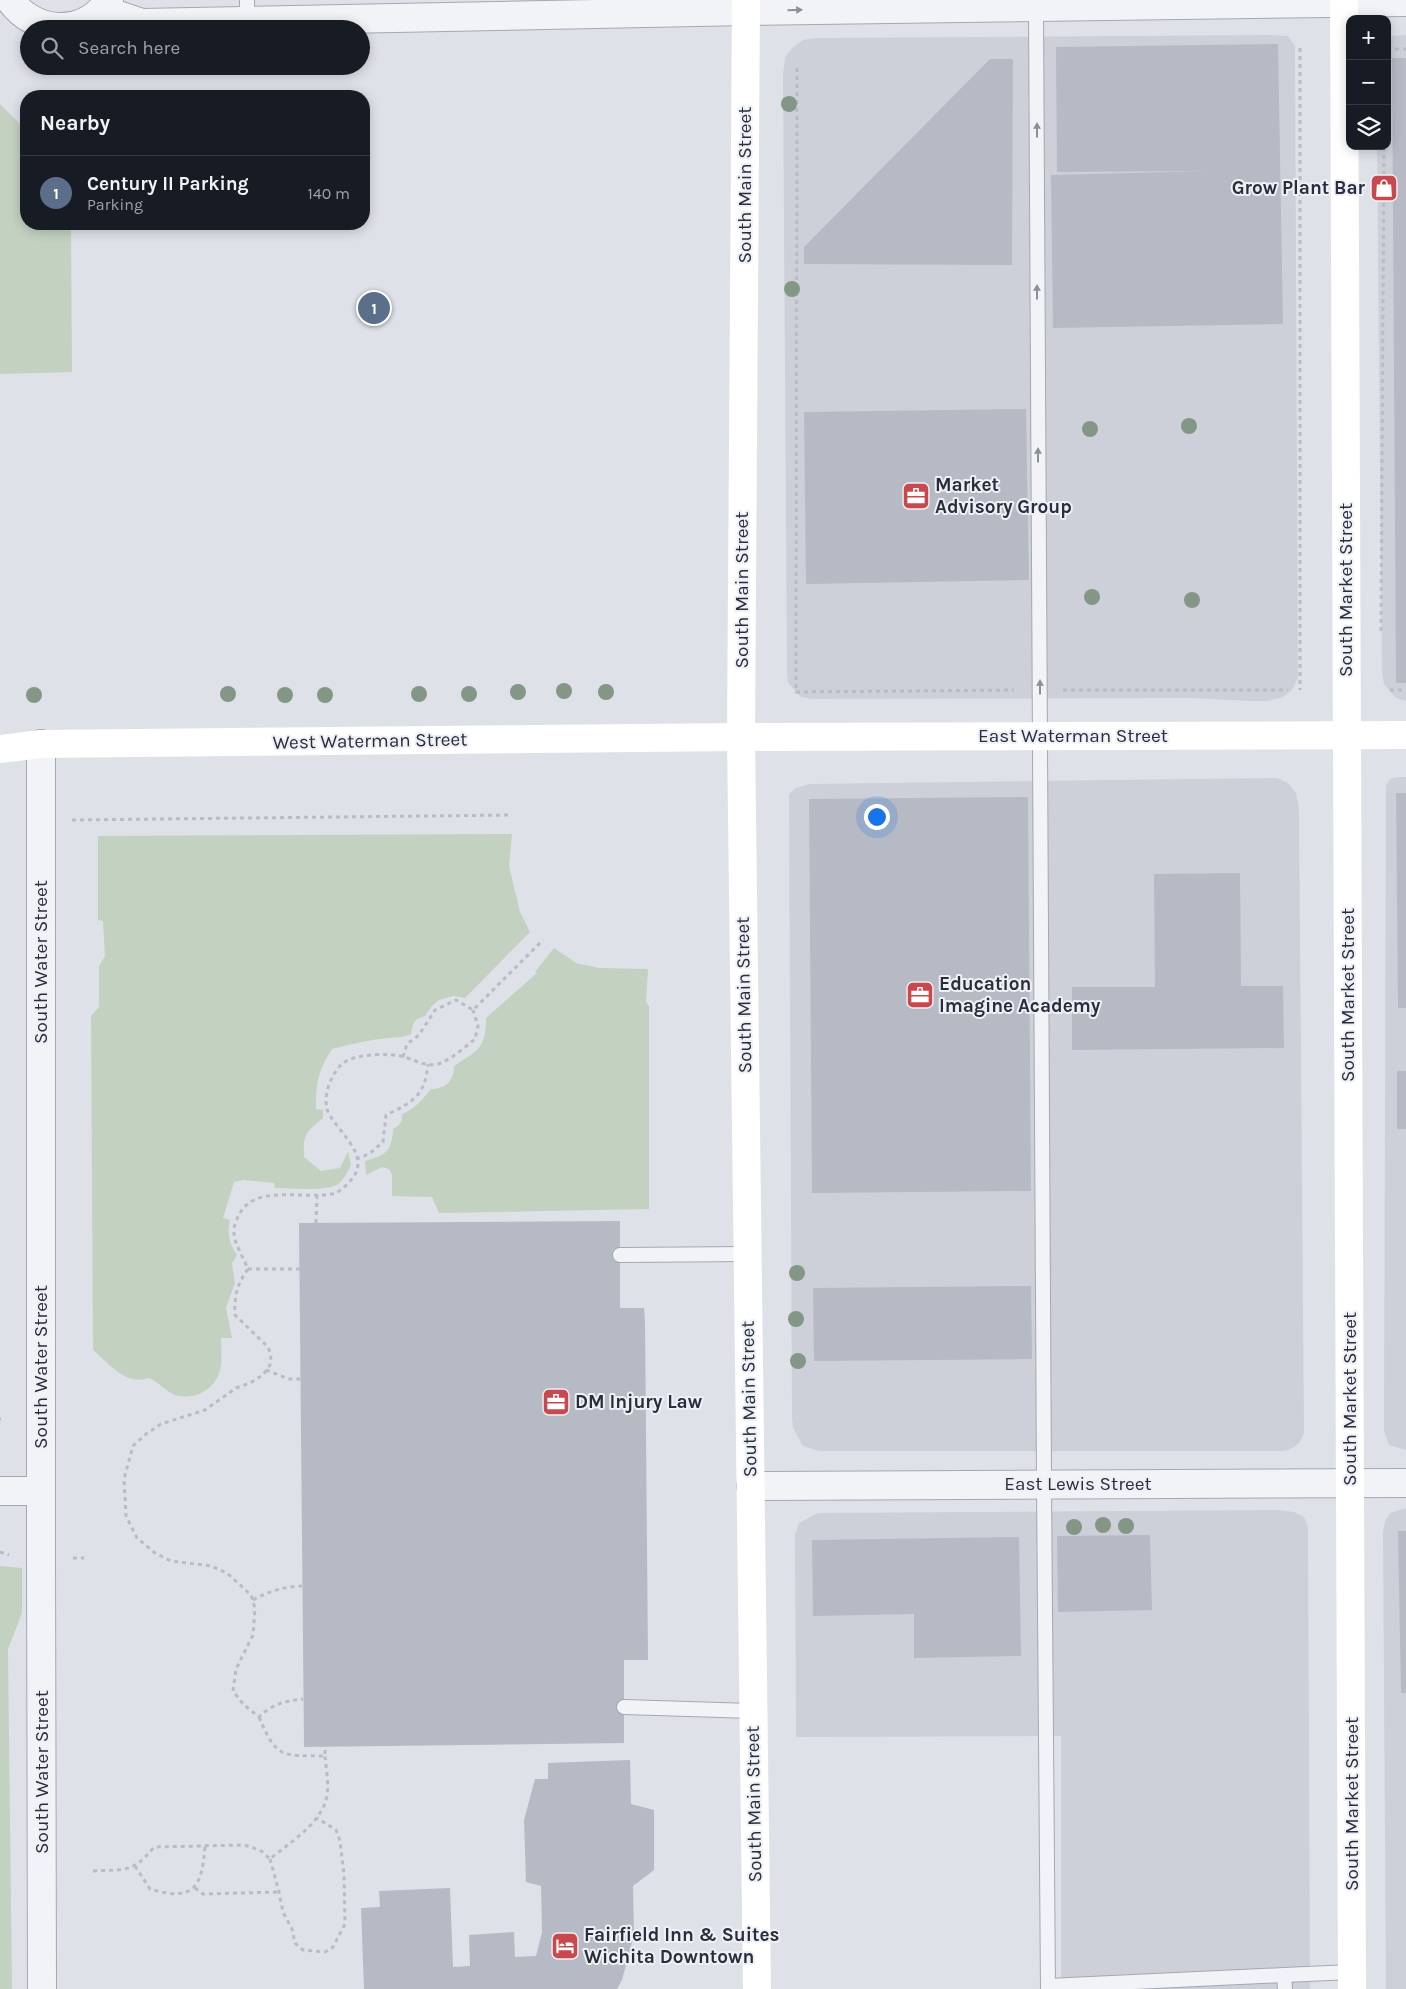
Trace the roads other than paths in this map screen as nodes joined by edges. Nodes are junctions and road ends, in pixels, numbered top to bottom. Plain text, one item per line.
1 (10, 0) edge
2 (1344, 1) edge
3 (1406, 2) edge
4 (106, 5) edge
5 (746, 5) edge
6 (1036, 7) junction
7 (247, 10) edge
8 (31, 20) edge
9 (87, 20) edge
10 (136, 20) edge
11 (166, 20) edge
12 (1040, 736) junction
13 (1347, 736) junction
14 (1406, 736) edge
15 (741, 737) junction
16 (42, 744) junction
17 (0, 749) edge
18 (748, 1254) junction
19 (620, 1255) dead end
20 (1350, 1482) junction
21 (1406, 1483) edge
22 (1044, 1484) junction
23 (751, 1486) junction
24 (0, 1491) edge
25 (41, 1491) junction
26 (624, 1707) dead end
27 (752, 1711) junction
28 (1284, 1975) junction
29 (1352, 1981) edge
30 (1233, 1983) edge
31 (1188, 1984) edge
32 (1048, 1988) edge
33 (42, 1989) edge
34 (757, 1989) edge
35 (1285, 1989) edge

1 - 8 street
2 - 3 street
2 - 6 street
2 - 13 street, South Market Street
4 - 9 street
4 - 10 street
5 -> 6 street
5 - 7 street
5 - 15 street, South Main Street
12 -> 6 lane
7 - 11 street
12 - 13 street, East Waterman Street
12 - 15 street, East Waterman Street
12 - 22 lane
13 - 14 street, East Waterman Street
13 - 20 street, South Market Street
15 - 16 street, West Waterman Street
15 - 18 street, South Main Street
16 - 17 street, West Waterman Street
16 - 25 street, South Water Street
18 - 19 lane
18 - 23 street, South Main Street
20 - 21 street, East Lewis Street
20 - 22 street, East Lewis Street
20 - 29 street, South Market Street
22 - 23 street, East Lewis Street
22 - 32 lane
23 - 27 street, South Main Street
24 - 25 street
25 - 33 street, South Water Street
26 - 27 lane
27 - 34 street, South Main Street
28 - 29 lane
28 - 30 lane
28 - 35 lane
30 - 31 lane
31 - 32 lane

